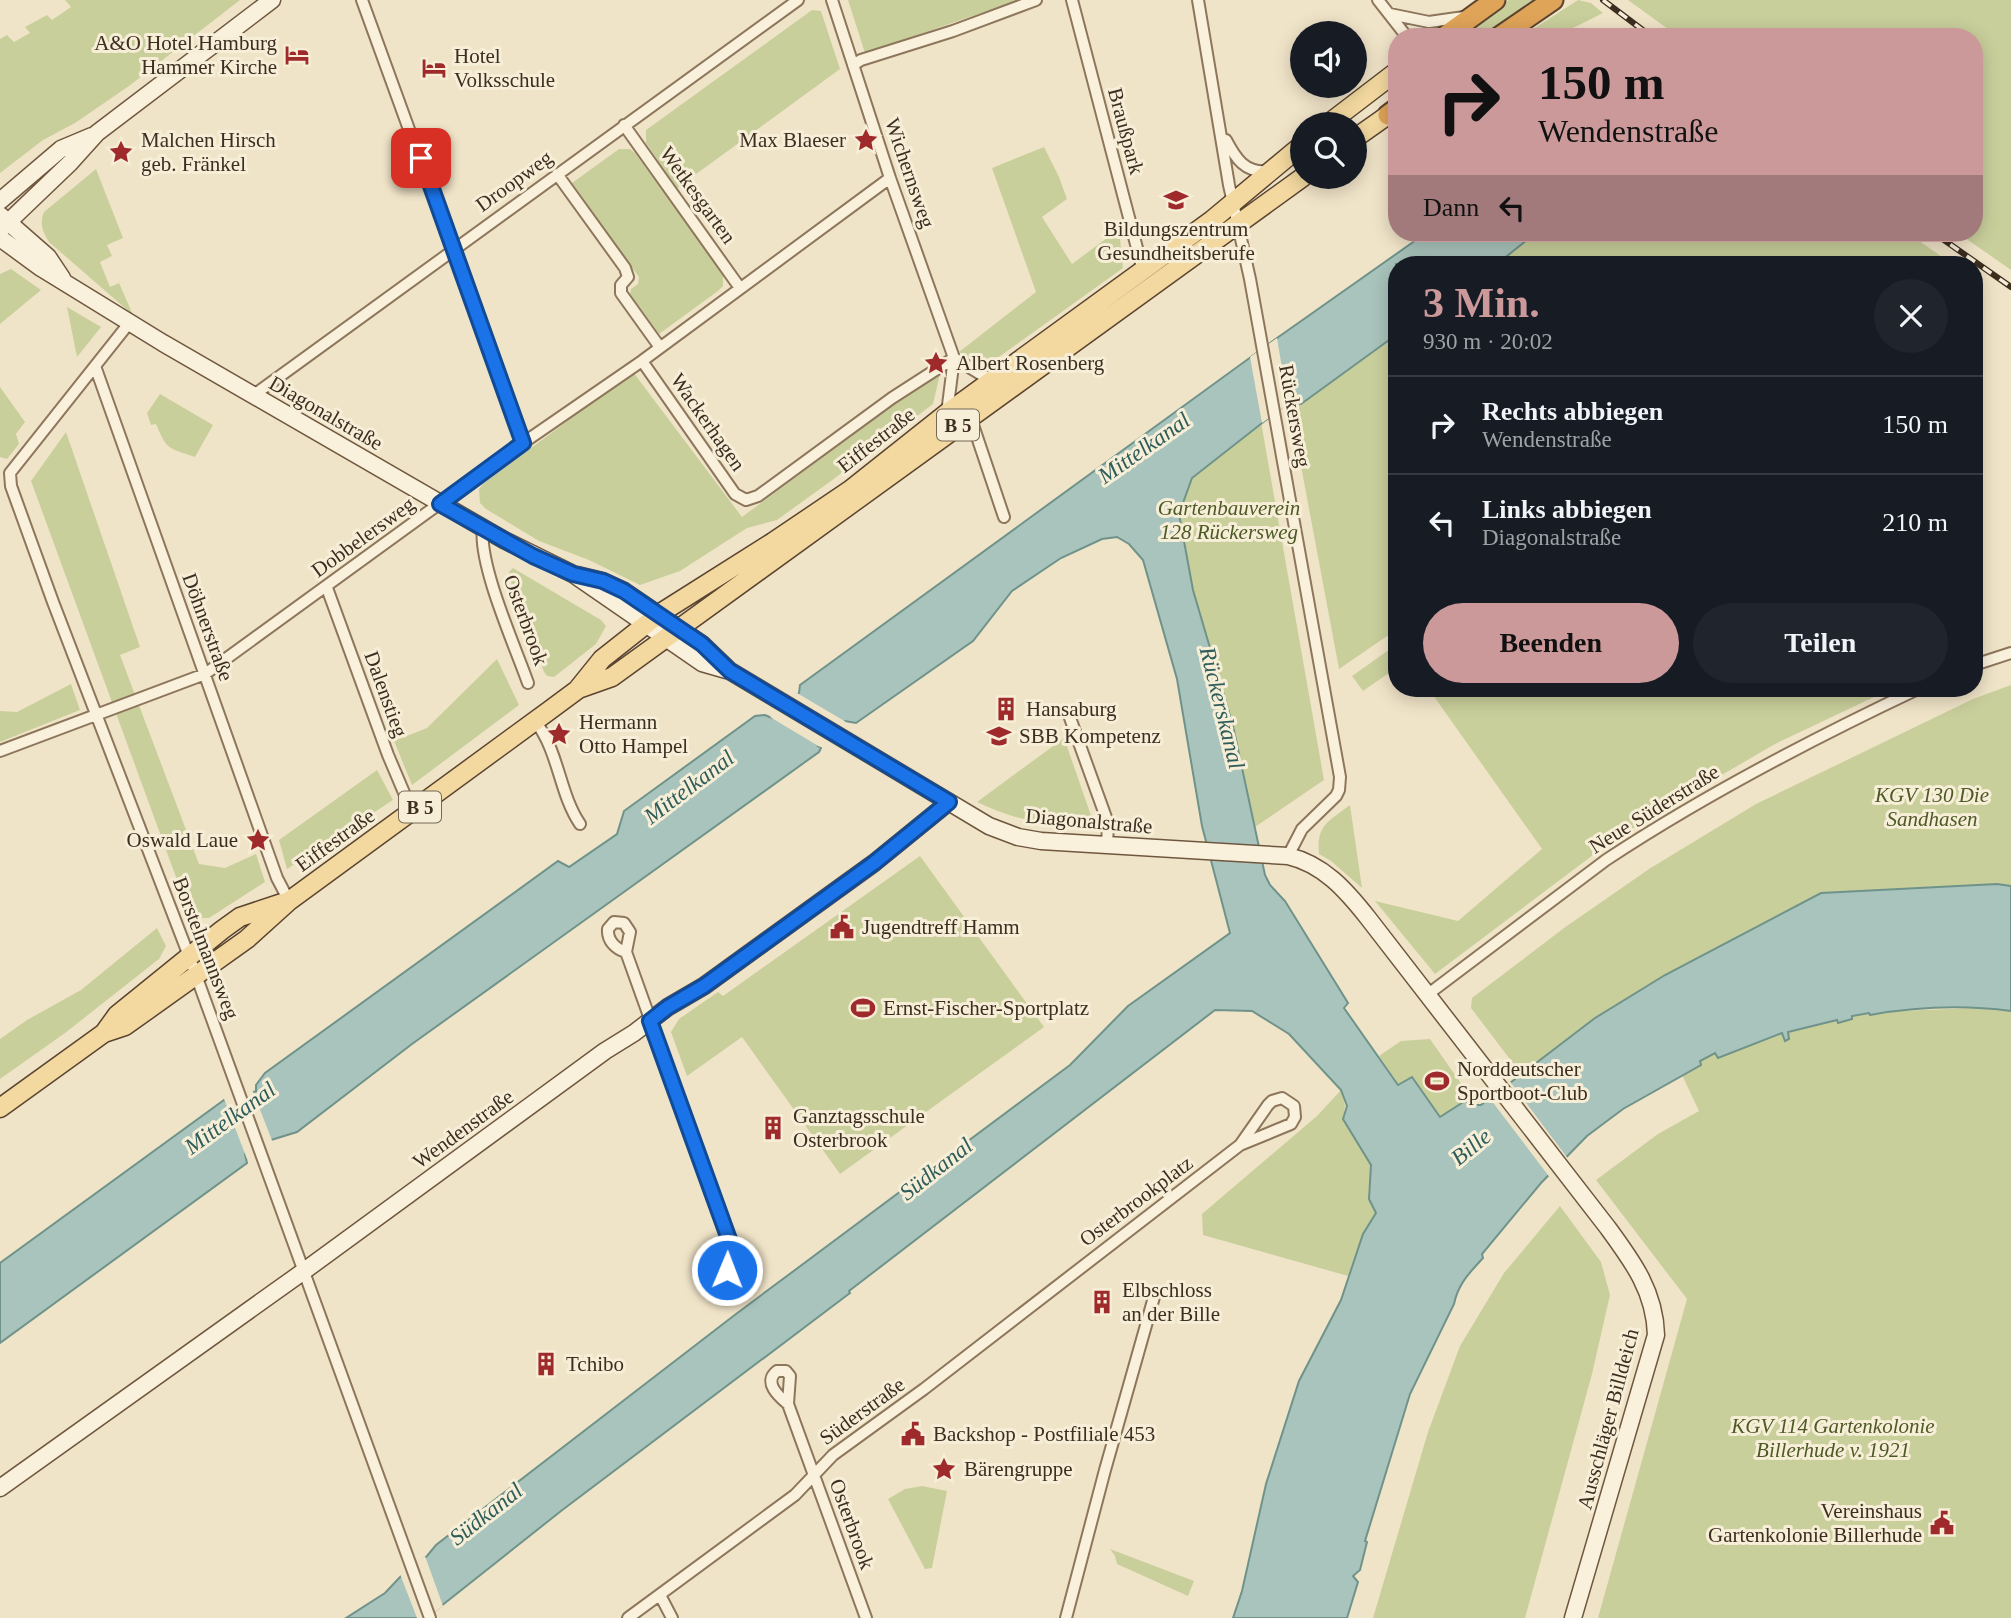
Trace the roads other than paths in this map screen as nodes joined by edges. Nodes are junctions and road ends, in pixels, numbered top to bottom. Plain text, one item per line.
1 (272, 0) edge
2 (362, 0) edge
3 (798, 0) edge
4 (832, 0) edge
5 (1037, 0) edge
6 (1072, 0) edge
7 (1198, 0) edge
8 (1378, 0) edge
9 (1495, 0) edge
10 (1553, 0) edge
11 (1390, 14) junction
12 (1474, 15) junction
13 (1400, 28) edge
14 (1456, 28) edge
15 (1512, 28) edge
16 (853, 65) junction
17 (1388, 78) edge
18 (1344, 112) edge
19 (1388, 115) edge
20 (624, 125) junction
21 (1367, 130) edge
22 (1221, 132) junction
23 (97, 133) junction
24 (1290, 155) edge
25 (1272, 171) junction
26 (557, 174) junction
27 (890, 178) junction
28 (1290, 186) edge
29 (0, 201) edge
30 (1234, 204) junction
31 (3, 223) edge
32 (1238, 224) junction
33 (0, 238) edge
34 (453, 249) junction
35 (1143, 271) junction
36 (63, 280) junction
37 (740, 288) junction
38 (130, 322) junction
39 (659, 346) junction
40 (954, 358) junction
41 (642, 361) junction
42 (95, 366) junction
43 (1024, 377) junction
44 (993, 380) junction
45 (254, 395) junction
46 (947, 413) junction
47 (970, 416) junction
48 (523, 443) junction
49 (746, 500) joint
50 (440, 504) junction
51 (1004, 517) dead end
52 (483, 528) junction
53 (327, 588) junction
54 (652, 620) junction
55 (672, 633) junction
56 (2011, 653) edge
57 (1983, 662) edge
58 (205, 674) junction
59 (528, 683) dead end
60 (577, 690) junction
61 (1901, 697) edge
62 (96, 714) junction
63 (1069, 715) dead end
64 (535, 721) junction
65 (0, 751) edge
66 (949, 802) junction
67 (414, 811) junction
68 (580, 824) dead end
69 (1107, 846) junction
70 (1288, 856) junction
71 (289, 901) junction
72 (626, 952) dead end
73 (189, 956) junction
74 (196, 975) junction
75 (1427, 995) junction
76 (650, 1021) junction
77 (104, 1033) junction
78 (1499, 1088) joint
79 (0, 1108) edge
80 (1240, 1144) junction
81 (730, 1242) dead end
82 (304, 1271) junction
83 (1055, 1287) joint
84 (1154, 1297) dead end
85 (788, 1404) dead end
86 (814, 1476) junction
87 (0, 1488) edge
88 (660, 1595) junction
89 (430, 1617) edge
90 (628, 1618) edge
91 (672, 1618) edge
92 (866, 1618) edge
93 (1066, 1618) edge
94 (1573, 1618) edge

1 - 23 street
2 - 34 street
3 - 20 street, Droopweg
4 - 16 street, Wichernsweg
5 - 16 street
6 - 35 street, Braußpark
7 - 22 street, Rückersweg
8 - 11 street
9 - 12 highway
10 - 15 highway
11 - 12 street
11 - 13 street
12 - 14 highway
16 - 27 street, Wichernsweg
17 - 18 main road
19 - 21 main road
20 - 26 street, Droopweg
20 - 37 street, Wetkesgarten
22 - 25 street, Rückersweg
22 - 30 street, Rückersweg
23 - 29 street
23 - 31 street
24 - 25 main road, Eiffestraße / B 5
25 - 30 main road, Eiffestraße / B 5
26 - 34 street, Droopweg
26 - 39 street
27 - 37 street, Dobbelersweg
27 - 40 street, Wichernsweg
28 - 32 main road, Eiffestraße / B 5
30 - 32 street, Rückersweg
30 - 35 main road, Eiffestraße / B 5
31 - 36 street, Diagonalstraße
32 - 43 main road, Eiffestraße / B 5
32 - 70 street, Rückersweg
33 - 36 street, Diagonalstraße
34 - 45 street, Droopweg
34 - 48 street
35 - 44 main road, Eiffestraße / B 5
36 - 38 street, Diagonalstraße
37 - 39 street, Dobbelersweg
38 - 42 street, Borstelmannsweg
38 - 45 street, Diagonalstraße
39 - 41 street, Dobbelersweg
40 - 44 street
40 - 46 street, Wichernsweg
40 - 49 street, Eiffestraße
41 - 48 street, Dobbelersweg
41 - 49 street, Wackerhagen
42 - 58 street, Döhnerstraße
42 - 62 street, Borstelmannsweg
43 - 44 street
43 - 47 main road, Eiffestraße / B 5
44 - 46 main road, Eiffestraße / B 5
45 - 50 street, Diagonalstraße
46 - 54 main road, Eiffestraße / B 5
47 - 51 street
47 - 55 main road, Eiffestraße / B 5
48 - 50 street, Dobbelersweg
50 - 52 street, Diagonalstraße
50 - 53 street, Dobbelersweg
52 - 54 street, Diagonalstraße
52 - 59 street, Osterbrook
53 - 58 street, Dobbelersweg
53 - 67 street, Dalenstieg
54 - 55 street, Diagonalstraße
54 - 60 main road, Eiffestraße / B 5
55 - 60 main road, Eiffestraße / B 5
55 - 66 street, Diagonalstraße
56 - 57 street
58 - 62 street, Dobbelersweg
58 - 71 street, Döhnerstraße
60 - 64 main road, Eiffestraße / B 5
61 - 75 street, Neue Süderstraße
62 - 65 street, Dobbelersweg
62 - 73 street, Borstelmannsweg
63 - 69 street
64 - 67 main road, Eiffestraße / B 5
64 - 68 street
66 - 69 street, Diagonalstraße
66 - 76 street, Wendenstraße
67 - 71 main road, Eiffestraße / B 5
69 - 70 street, Diagonalstraße
70 - 75 street, Diagonalstraße
71 - 73 main road, Eiffestraße / B 5
71 - 74 main road, Eiffestraße / B 5
72 - 76 street
73 - 74 street, Borstelmannsweg
73 - 77 main road, Eiffestraße / B 5
74 - 77 main road, Eiffestraße / B 5
74 - 82 street, Borstelmannsweg
75 - 78 street, Diagonalstraße
76 - 81 street
76 - 82 street, Wendenstraße
77 - 79 main road, Eiffestraße / B 5
78 - 94 street, Ausschläger Billdeich
80 - 80 street, Osterbrookplatz
80 - 83 street, Osterbrookplatz
82 - 87 street, Wendenstraße
82 - 89 street, Borstelmannsweg
83 - 86 street, Süderstraße
84 - 93 street
85 - 86 street, Osterbrook
86 - 88 street, Süderstraße
86 - 92 street, Osterbrook
88 - 90 street, Süderstraße
88 - 91 street

